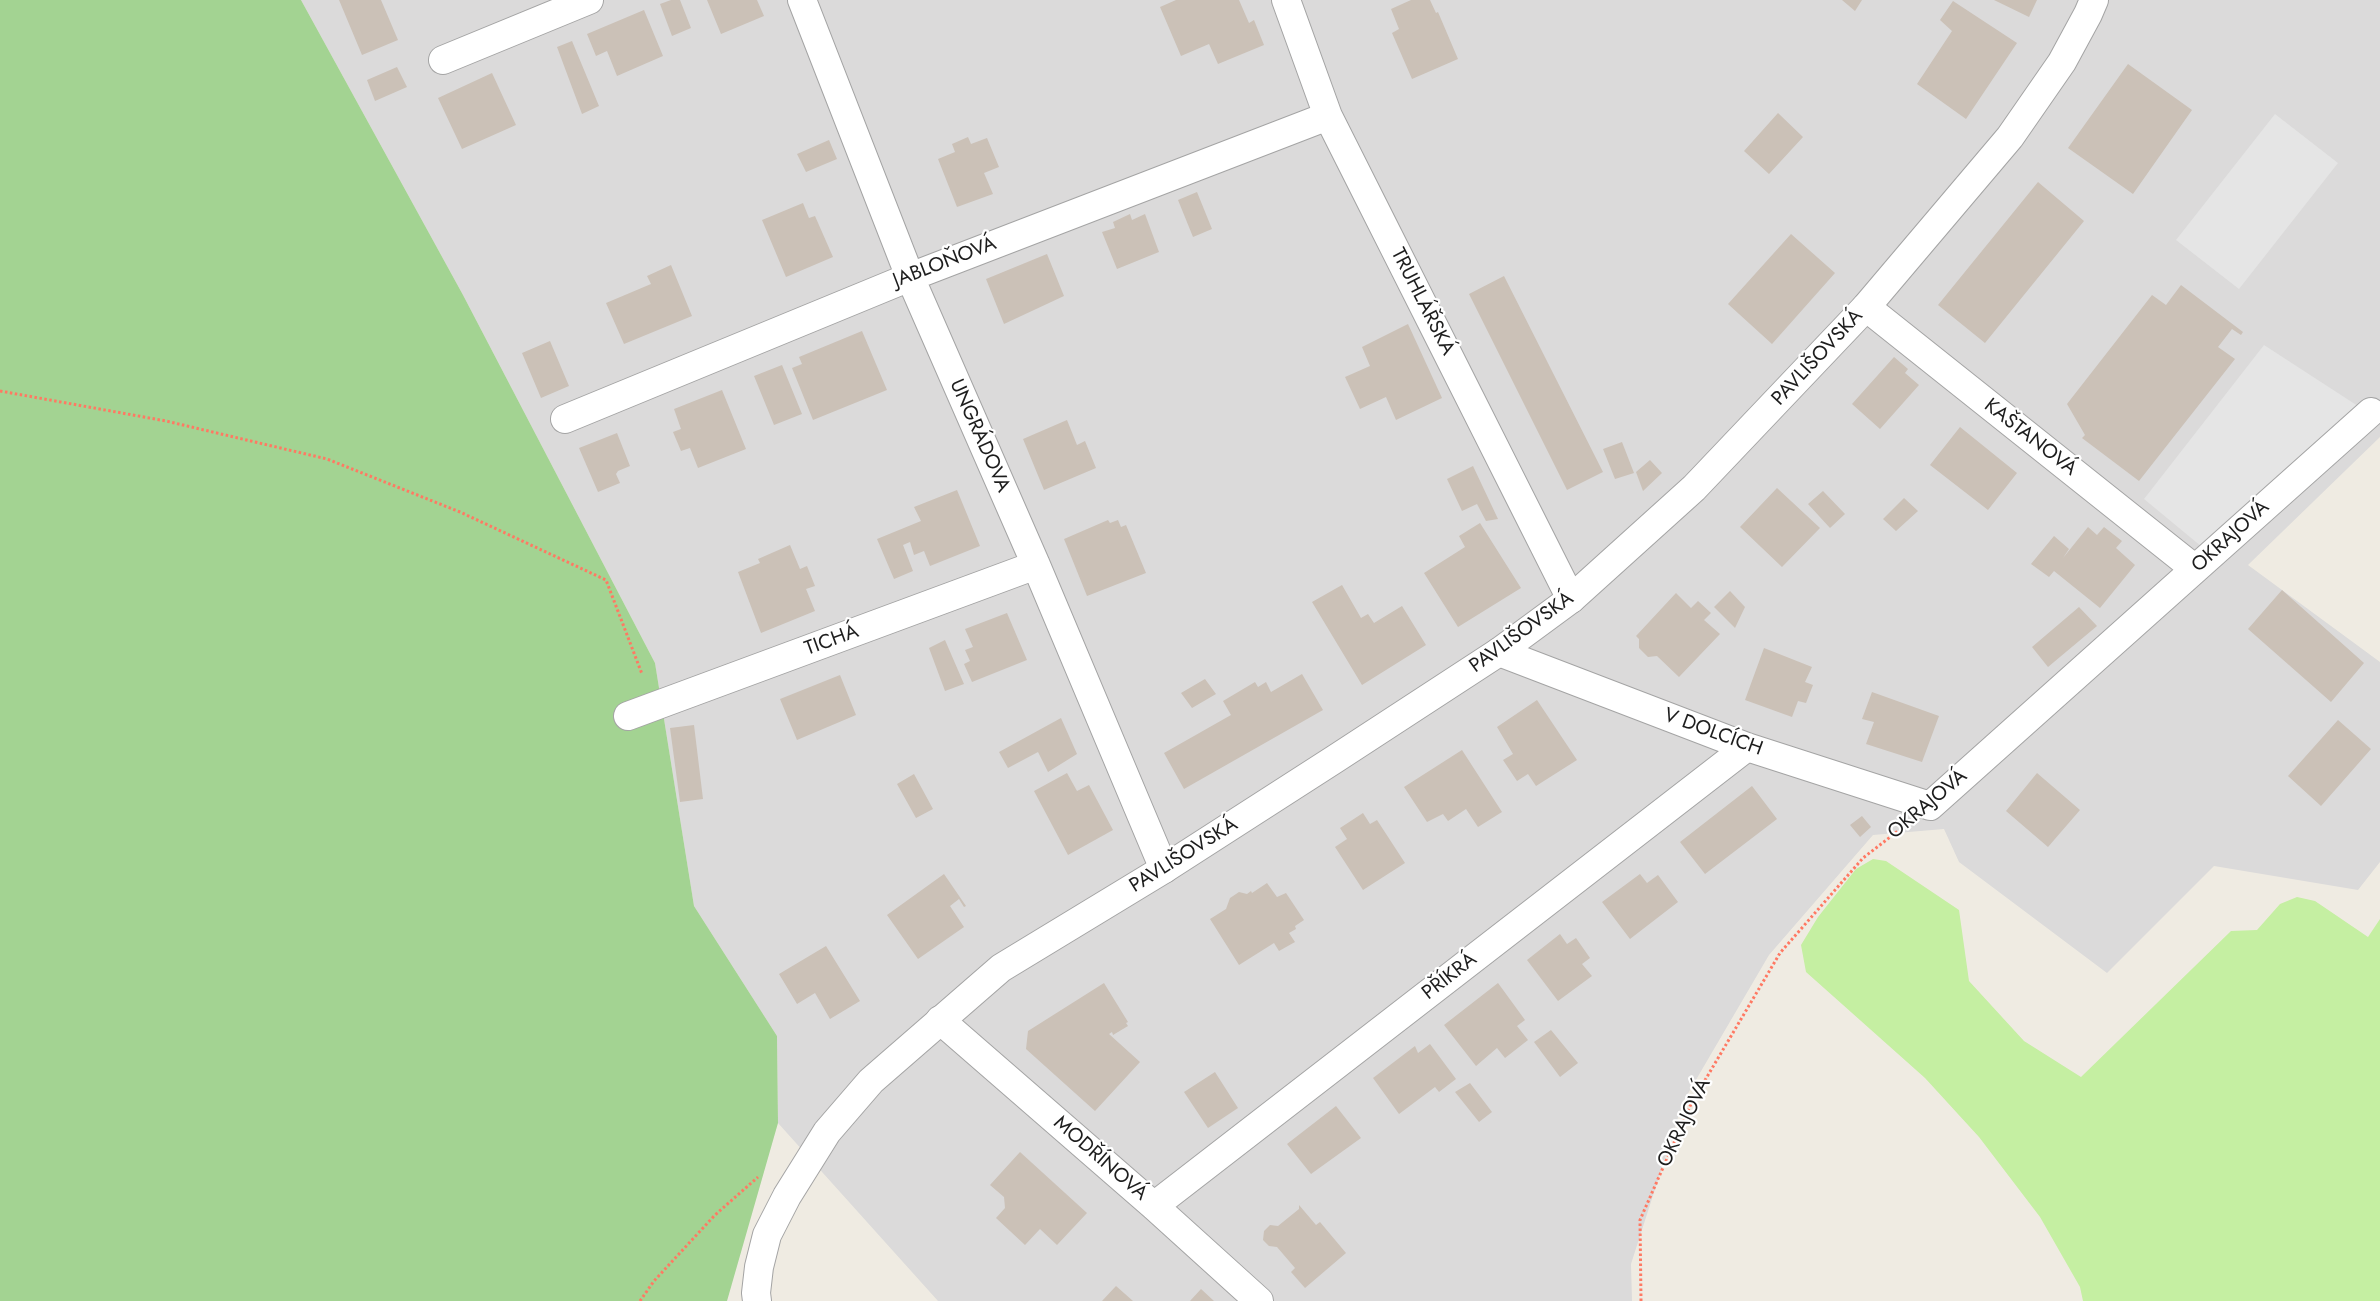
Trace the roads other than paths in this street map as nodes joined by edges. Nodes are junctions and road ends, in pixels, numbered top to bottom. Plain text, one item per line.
1 (590, 0) edge
2 (802, 0) edge
3 (1286, 0) edge
4 (2094, 0) edge
5 (443, 60) dead end
6 (1328, 116) junction
7 (910, 277) junction
8 (1866, 307) junction
9 (2371, 412) dead end
10 (565, 419) dead end
11 (1036, 566) junction
12 (2195, 569) junction
13 (1571, 599) junction
14 (1499, 652) junction
15 (628, 716) dead end
16 (1746, 747) junction
17 (1930, 806) joint
18 (1164, 869) junction
19 (940, 1020) junction
20 (1154, 1206) junction
21 (757, 1301) edge
22 (1259, 1301) edge

1 - 5 street
2 - 7 street, UNGRÁDOVA
3 - 6 street, TRUHLÁŘSKÁ
4 - 8 street, PAVLIŠOVSKÁ
6 - 7 street, JABLOŇOVÁ
6 - 13 street, TRUHLÁŘSKÁ
7 - 10 street, JABLOŇOVÁ
7 - 11 street, UNGRÁDOVA
8 - 12 street, KAŠTANOVÁ
8 - 13 street, PAVLIŠOVSKÁ
9 - 12 street, OKRAJOVÁ
11 - 15 street, TICHÁ
11 - 18 street, UNGRÁDOVA
12 - 17 street, OKRAJOVÁ
13 - 14 street, PAVLIŠOVSKÁ
14 - 16 street, V DOLCÍCH
14 - 18 street, PAVLIŠOVSKÁ
16 - 17 street, V DOLCÍCH
16 - 20 street, PŘÍKRÁ
18 - 19 street, PAVLIŠOVSKÁ
19 - 20 street, MODŘÍNOVÁ
19 - 21 street, PAVLIŠOVSKÁ
20 - 22 street, MODŘÍNOVÁ

